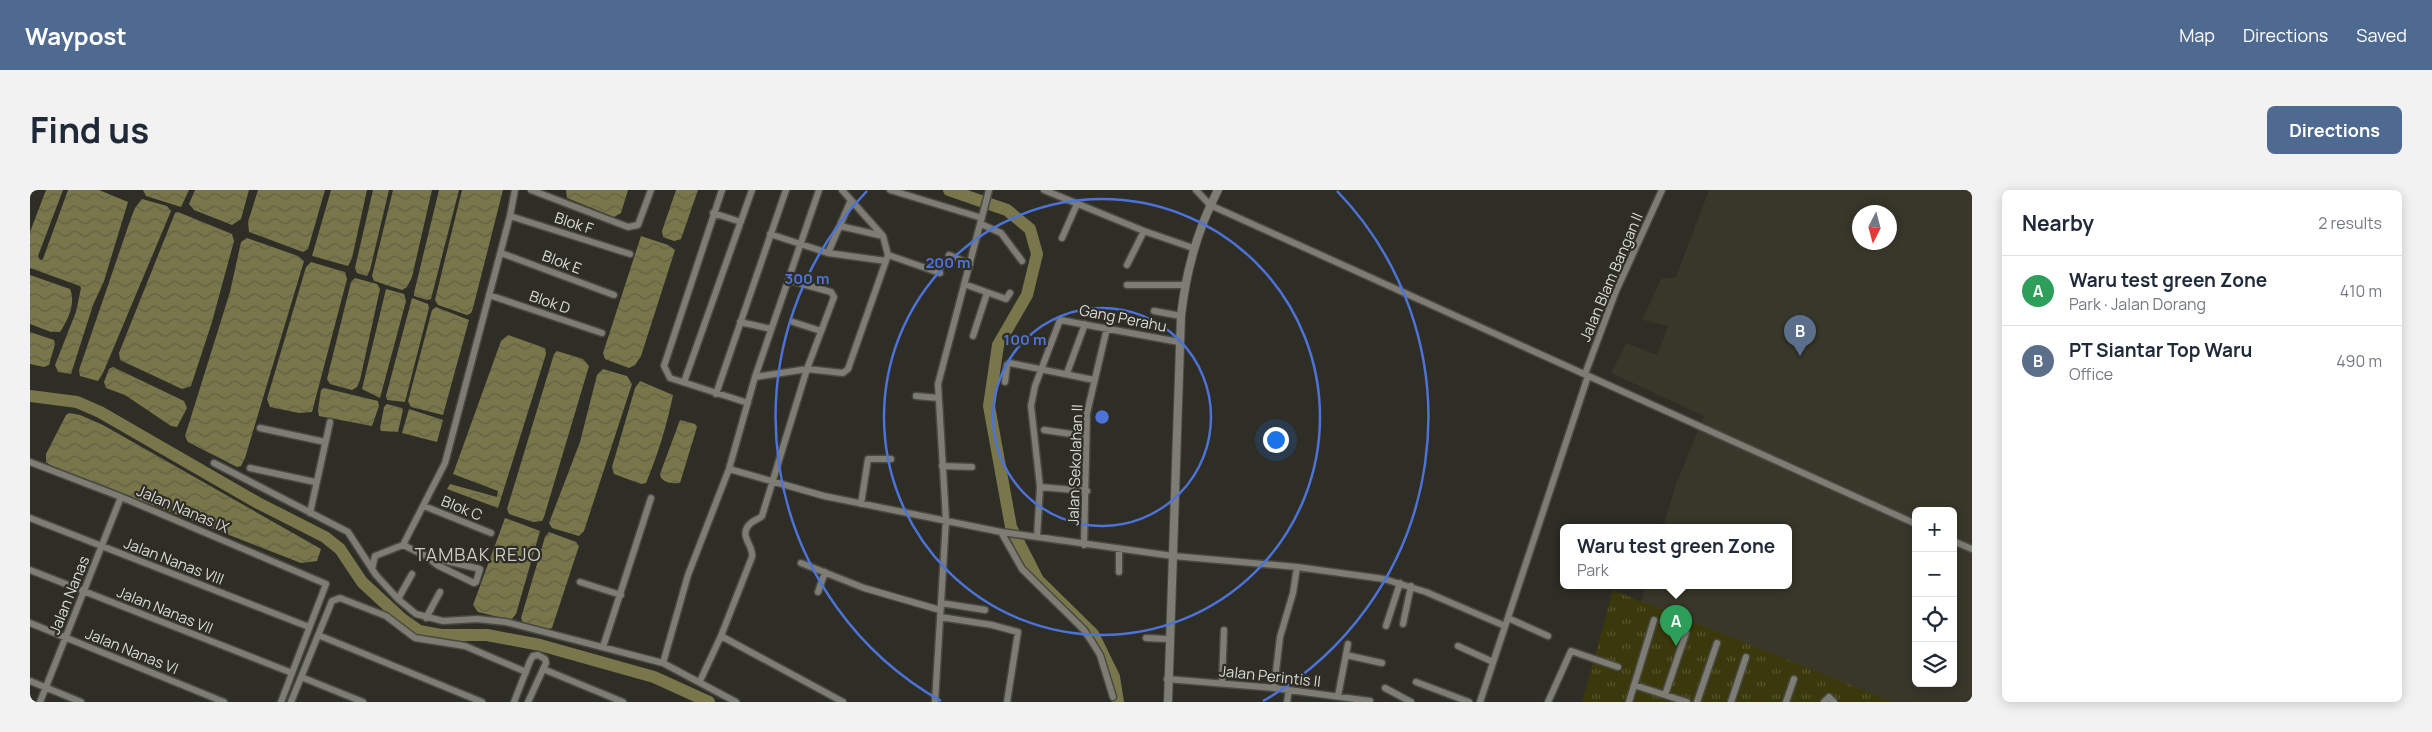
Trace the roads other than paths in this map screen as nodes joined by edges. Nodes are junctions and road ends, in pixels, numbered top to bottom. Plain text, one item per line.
1 (515, 190) edge
2 (531, 190) edge
3 (556, 190) edge
4 (651, 190) edge
5 (722, 190) edge
6 (752, 190) edge
7 (786, 190) edge
8 (819, 190) edge
9 (842, 190) edge
10 (890, 190) edge
11 (989, 190) edge
12 (1044, 190) edge
13 (1196, 190) edge
14 (1218, 190) edge
15 (1661, 190) edge
16 (554, 198) junction
17 (851, 200) junction
18 (1077, 204) junction
19 (1210, 205) junction
20 (713, 213) junction
21 (510, 216) junction
22 (982, 218) junction
23 (741, 222) junction
24 (840, 226) junction
25 (1144, 231) junction
26 (770, 234) junction
27 (883, 236) junction
28 (1062, 238) dead end
29 (800, 245) junction
30 (1193, 248) junction
31 (501, 253) junction
32 (828, 253) junction
33 (630, 254) dead end
34 (949, 255) dead end
35 (887, 258) junction
36 (1022, 260) dead end
37 (970, 264) junction
38 (1127, 265) dead end
39 (940, 273) dead end
40 (788, 280) junction
41 (964, 284) junction
42 (1127, 285) dead end
43 (1184, 285) junction
44 (987, 292) junction
45 (1010, 292) dead end
46 (489, 295) junction
47 (614, 296) dead end
48 (1154, 311) dead end
49 (1181, 316) junction
50 (740, 322) junction
51 (793, 322) dead end
52 (1085, 324) junction
53 (1107, 328) junction
54 (771, 329) junction
55 (821, 330) junction
56 (602, 333) dead end
57 (973, 336) dead end
58 (1179, 342) junction
59 (807, 369) junction
60 (1040, 370) junction
61 (1067, 373) junction
62 (1586, 375) junction
63 (755, 377) junction
64 (1094, 380) junction
65 (684, 382) junction
66 (1005, 382) dead end
67 (716, 394) junction
68 (916, 396) dead end
69 (938, 398) junction
70 (748, 403) junction
71 (330, 422) dead end
72 (260, 428) dead end
73 (1044, 430) dead end
74 (1085, 436) junction
75 (325, 442) junction
76 (891, 459) dead end
77 (30, 462) edge
78 (214, 463) dead end
79 (942, 466) junction
80 (972, 467) dead end
81 (250, 468) dead end
82 (729, 469) junction
83 (773, 480) junction
84 (316, 482) junction
85 (1040, 487) junction
86 (1086, 490) junction
87 (122, 497) junction
88 (651, 498) dead end
89 (861, 504) junction
90 (424, 506) junction
91 (310, 513) junction
92 (30, 518) edge
93 (946, 520) junction
94 (1912, 522) edge
95 (1004, 532) junction
96 (491, 533) dead end
97 (1035, 537) junction
98 (1957, 543) edge
99 (403, 545) junction
100 (1084, 545) junction
101 (102, 546) junction
102 (1972, 549) edge
103 (1119, 550) junction
104 (426, 556) junction
105 (1173, 556) junction
106 (801, 563) dead end
107 (1297, 567) junction
108 (372, 569) junction
109 (30, 570) edge
110 (825, 572) junction
111 (1119, 572) dead end
112 (412, 574) dead end
113 (580, 582) dead end
114 (1400, 583) junction
115 (1411, 586) junction
116 (84, 591) junction
117 (440, 592) dead end
118 (818, 592) dead end
119 (621, 595) junction
120 (398, 599) junction
121 (941, 603) junction
122 (985, 610) dead end
123 (940, 614) junction
124 (426, 618) junction
125 (1508, 618) junction
126 (1654, 620) dead end
127 (30, 623) edge
128 (1403, 624) dead end
129 (1386, 626) dead end
130 (1505, 626) junction
131 (309, 627) junction
132 (1224, 630) dead end
133 (1686, 633) dead end
134 (318, 635) junction
135 (721, 636) junction
136 (1548, 636) dead end
137 (66, 637) junction
138 (1146, 638) dead end
139 (1168, 639) junction
140 (1717, 643) dead end
141 (1348, 644) dead end
142 (1458, 646) dead end
143 (603, 647) junction
144 (1346, 655) junction
145 (1746, 657) dead end
146 (1493, 662) junction
147 (663, 663) junction
148 (1382, 663) dead end
149 (1618, 667) dead end
150 (543, 669) junction
151 (526, 672) junction
152 (292, 673) junction
153 (301, 677) junction
154 (1167, 679) junction
155 (1794, 679) dead end
156 (700, 681) junction
157 (30, 682) edge
158 (1222, 682) junction
159 (1416, 682) dead end
160 (1634, 686) junction
161 (46, 688) junction
162 (1274, 688) junction
163 (1385, 688) dead end
164 (1289, 690) junction
165 (1665, 695) junction
166 (1338, 696) junction
167 (1113, 697) dead end
168 (40, 702) edge
169 (81, 702) edge
170 (224, 702) edge
171 (280, 702) edge
172 (291, 702) edge
173 (363, 702) edge
174 (482, 702) edge
175 (514, 702) edge
176 (529, 702) edge
177 (622, 702) edge
178 (736, 702) edge
179 (844, 702) edge
180 (935, 702) edge
181 (1007, 702) edge
182 (1168, 702) edge
183 (1287, 702) edge
184 (1370, 702) edge
185 (1411, 702) edge
186 (1469, 702) edge
187 (1480, 702) edge
188 (1548, 702) edge
189 (1629, 702) edge
190 (1687, 702) edge
191 (1697, 702) edge
192 (1731, 702) edge
193 (1786, 702) edge
194 (1824, 702) edge
195 (1834, 702) edge

1 - 21 street
2 - 16 street
3 - 16 street
4 - 16 street
5 - 20 street
6 - 23 street
7 - 26 street
8 - 29 street
9 - 17 street
10 - 22 street
11 - 22 street
12 - 18 street
13 - 19 street
14 - 19 street
15 - 62 street, Jalan Blam Bangan II
17 - 24 street
17 - 27 street
18 - 25 street
18 - 28 street
19 - 30 street
19 - 62 street
20 - 23 street
20 - 65 street
21 - 31 street
21 - 33 street, Blok F
22 - 36 street
22 - 37 street
23 - 65 street
24 - 27 street
24 - 32 street
25 - 30 street
25 - 38 street
26 - 29 street
26 - 50 street
27 - 35 street
29 - 32 street
29 - 40 street
30 - 43 street
31 - 46 street
31 - 47 street, Blok E
32 - 35 street
34 - 37 street
35 - 39 street
35 - 59 street
37 - 41 street
40 - 54 street
40 - 55 street
41 - 44 street
41 - 69 street
42 - 43 street
43 - 49 street
44 - 45 street
44 - 57 street
46 - 56 street, Blok D
46 - 90 street
48 - 49 street
49 - 58 street
50 - 54 street
50 - 67 street
51 - 55 street
52 - 53 street, Gang Perahu
52 - 60 street, Gang Perahu
52 - 61 street
53 - 58 street, Gang Perahu
53 - 64 street, Jalan Sekolahan II
54 - 63 street
55 - 59 street
58 - 105 street
59 - 63 street
59 - 83 street
60 - 61 street
60 - 66 street
60 - 85 street
61 - 64 street
62 - 94 street
62 - 125 street, Jalan Blam Bangan II
63 - 70 street
64 - 74 street, Jalan Sekolahan II
65 - 67 street
67 - 70 street
68 - 69 street
69 - 79 street
70 - 82 street
71 - 75 street
72 - 75 street
73 - 74 street
74 - 86 street, Jalan Sekolahan II
75 - 84 street
76 - 89 street
77 - 87 street, Jalan Nanas IX
78 - 91 street
79 - 80 street
79 - 93 street
81 - 84 street
82 - 83 street
82 - 147 street
83 - 89 street
83 - 135 street
84 - 91 street
85 - 86 street
85 - 97 street
86 - 100 street, Jalan Sekolahan II
87 - 101 street, Jalan Nanas
87 - 131 street, Jalan Nanas IX
88 - 119 street
89 - 93 street
90 - 96 street, Blok C
90 - 99 street
91 - 108 street
92 - 101 street, Jalan Nanas VIII
93 - 95 street
93 - 121 street
95 - 97 street
95 - 167 street
97 - 100 street
98 - 102 street
99 - 104 street
99 - 108 street
100 - 103 street
101 - 116 street, Jalan Nanas
101 - 131 street, Jalan Nanas VIII
103 - 105 street
103 - 111 street
104 - 104 street
105 - 107 street
105 - 139 street
106 - 110 street
107 - 114 street
107 - 162 street
108 - 120 street
109 - 116 street, Jalan Nanas VII
110 - 118 street
110 - 123 street
112 - 120 street
113 - 119 street
114 - 115 street
114 - 129 street
115 - 128 street
115 - 130 street
116 - 137 street, Jalan Nanas
116 - 152 street, Jalan Nanas VII
117 - 124 street
119 - 143 street
120 - 124 street
121 - 122 street
121 - 123 street
123 - 180 street
123 - 181 street
124 - 143 street
125 - 130 street, Jalan Blam Bangan II
125 - 136 street
126 - 160 street
127 - 137 street, Jalan Nanas VI
130 - 146 street, Jalan Blam Bangan II
131 - 152 street
132 - 158 street
133 - 165 street
134 - 151 street
134 - 153 street
134 - 174 street
135 - 156 street
135 - 179 street
137 - 161 street, Jalan Nanas
137 - 170 street, Jalan Nanas VI
138 - 139 street
139 - 154 street
140 - 191 street
141 - 144 street
142 - 146 street
143 - 147 street
144 - 148 street
144 - 166 street
145 - 192 street
146 - 187 street, Jalan Blam Bangan II
147 - 156 street
149 - 188 street
150 - 151 street
150 - 176 street
150 - 177 street
151 - 175 street
152 - 171 street
153 - 172 street
153 - 173 street
154 - 158 street, Jalan Perintis II
154 - 182 street
155 - 193 street
156 - 178 street
157 - 161 street
158 - 162 street, Jalan Perintis II
159 - 186 street
160 - 165 street
160 - 189 street
161 - 168 street, Jalan Nanas
161 - 169 street
162 - 164 street, Jalan Perintis II
163 - 185 street
164 - 166 street, Jalan Perintis II
164 - 183 street
165 - 190 street
166 - 184 street, Jalan Perintis II
194 - 195 street

